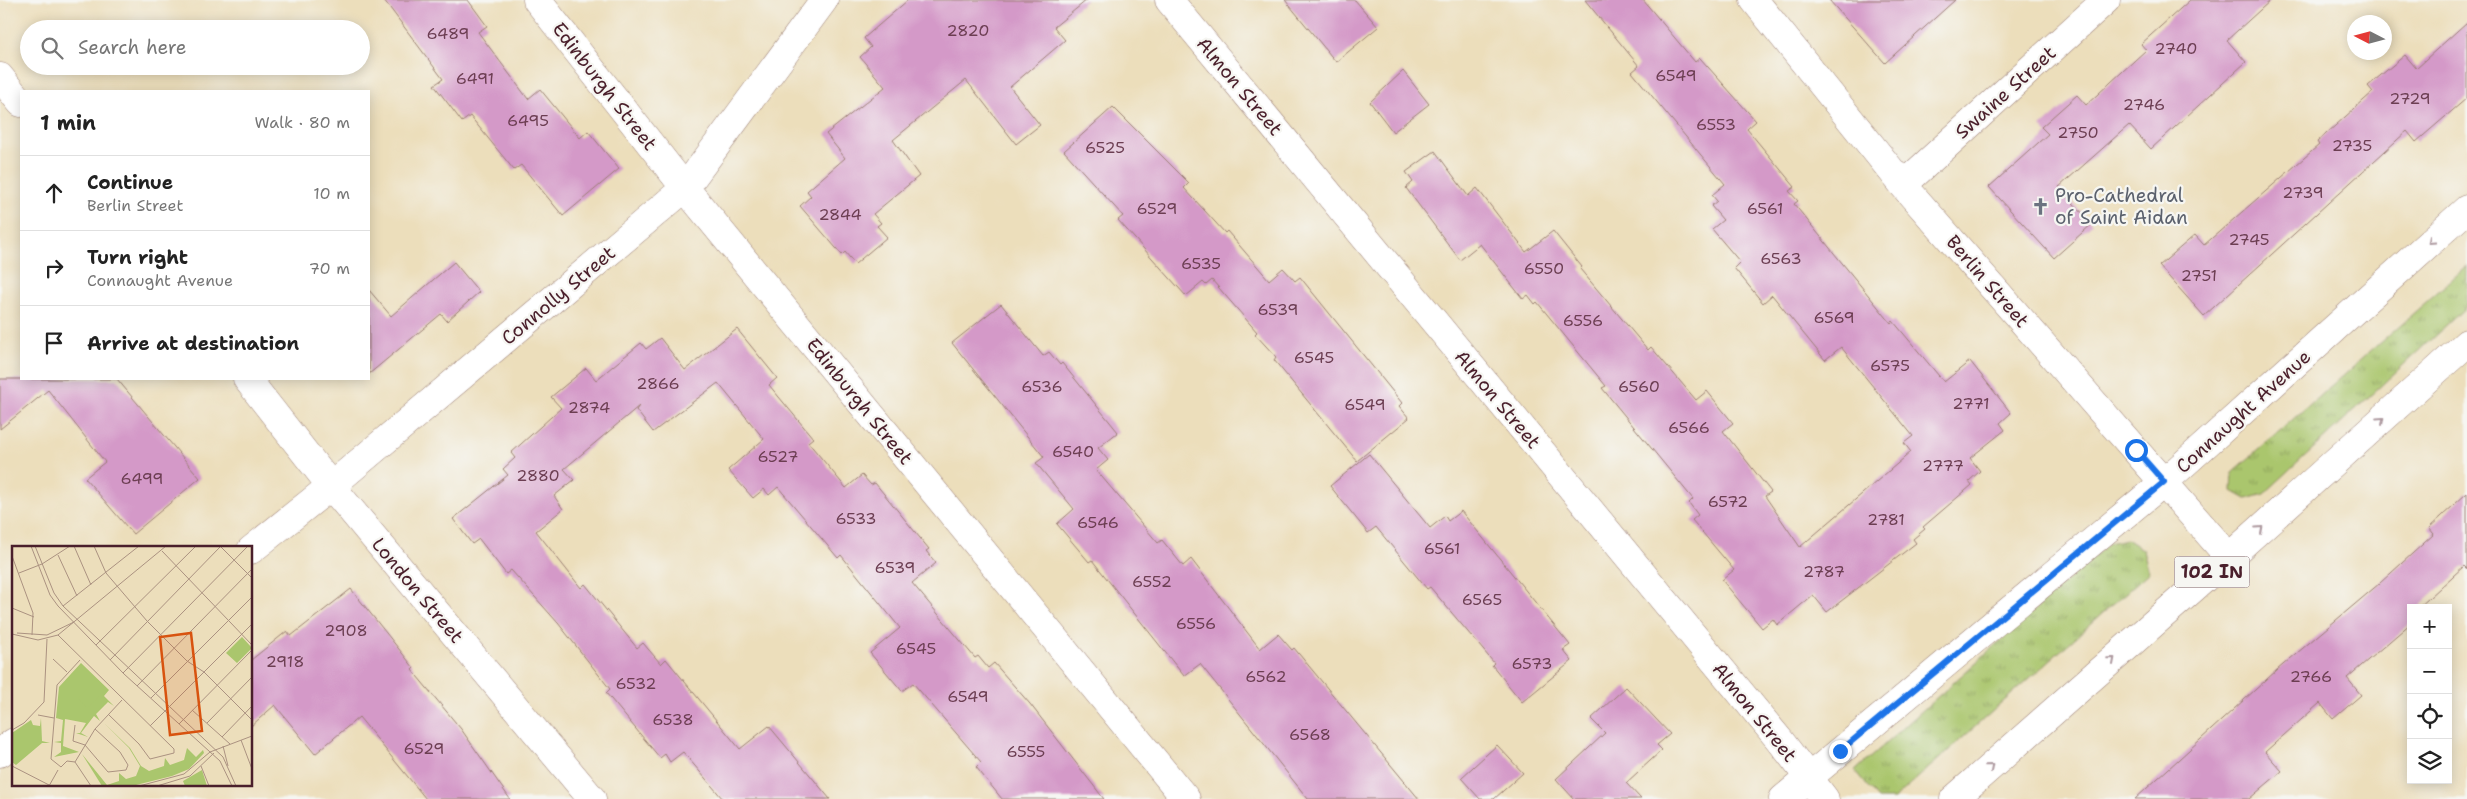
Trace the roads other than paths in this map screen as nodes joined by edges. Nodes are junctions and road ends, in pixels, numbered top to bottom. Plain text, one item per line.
1 (537, 0) edge
2 (824, 0) edge
3 (1169, 0) edge
4 (1754, 0) edge
5 (2106, 0) edge
6 (0, 77) edge
7 (20, 102) edge
8 (1903, 185) junction
9 (685, 188) junction
10 (2467, 209) edge
11 (2467, 343) edge
12 (248, 380) edge
13 (2164, 482) junction
14 (331, 486) junction
15 (252, 549) edge
16 (2229, 558) junction
17 (12, 744) edge
18 (0, 753) edge
19 (1807, 777) junction
20 (592, 799) edge
21 (1186, 799) edge
22 (1783, 799) edge
23 (1825, 799) edge
24 (1954, 799) edge

1 - 9 street, Edinburgh Street
2 - 9 street, Connolly Street
3 - 19 street, Almon Street
4 - 8 street, Berlin Street
5 - 8 street, Swaine Street
6 - 7 street
8 - 13 street, Berlin Street
9 - 14 street, Connolly Street
9 - 21 street, Edinburgh Street
10 -> 13 street, Connaught Avenue
16 -> 11 street, 102 IN
12 - 14 street, London Street
13 - 16 street, Berlin Street
13 - 19 street, Connaught Avenue
14 - 15 street, Connolly Street
14 - 20 street, London Street
24 -> 16 street, 102 IN
17 - 18 street
19 - 22 street, Connaught Avenue
19 - 23 street, Almon Street

